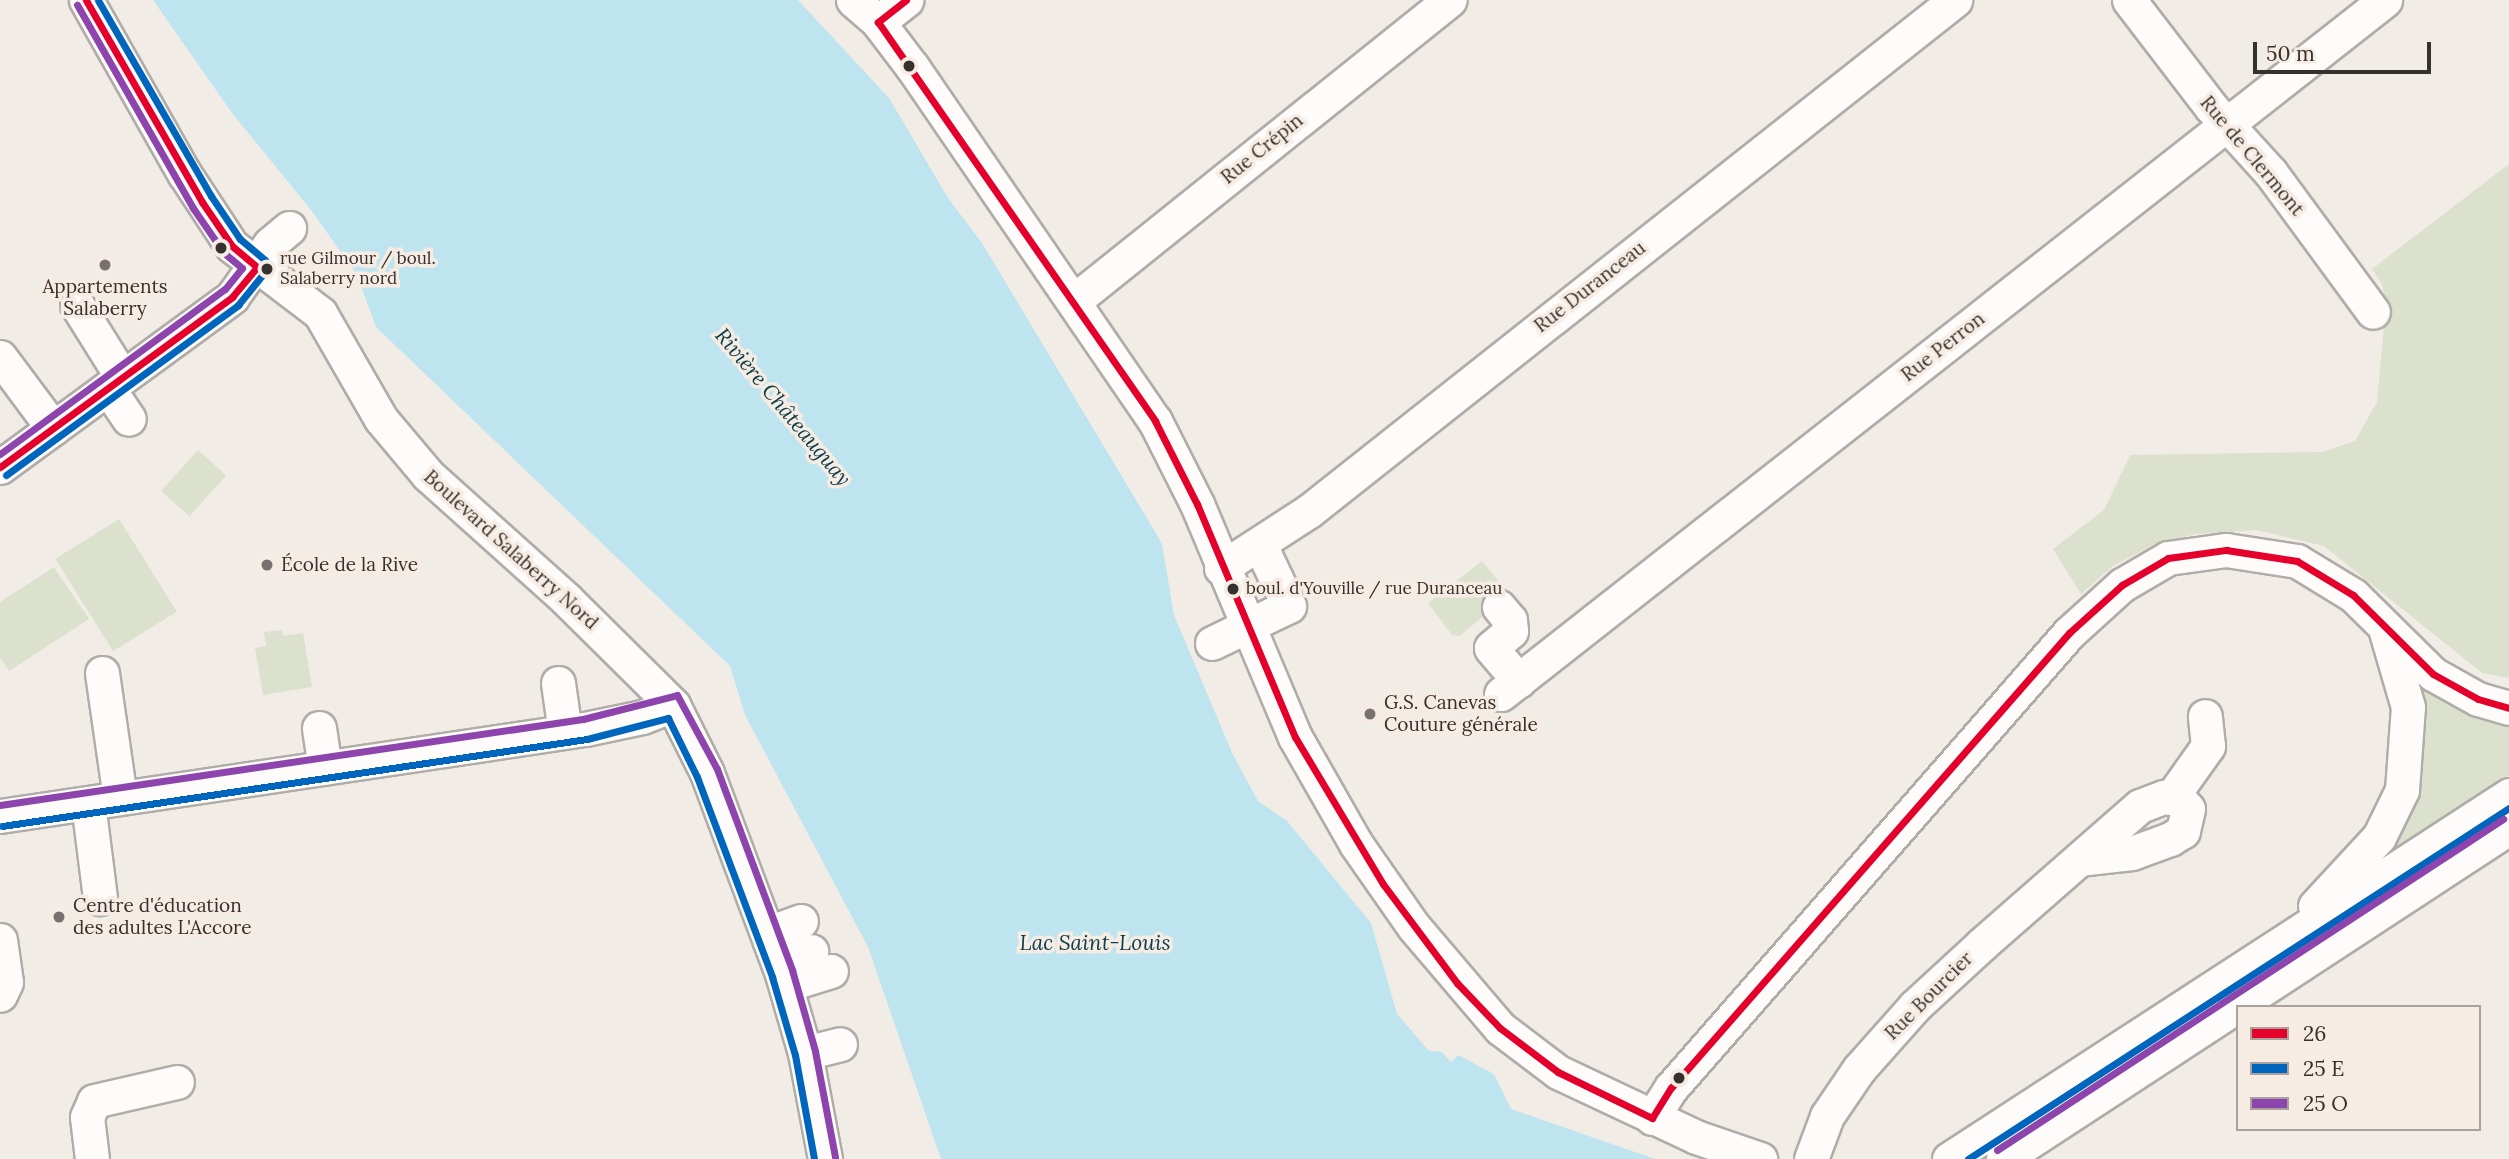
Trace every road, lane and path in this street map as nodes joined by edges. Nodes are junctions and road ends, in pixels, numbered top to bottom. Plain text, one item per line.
1 (86, 0) edge
2 (853, 0) edge
3 (906, 0) edge
4 (1450, 0) edge
5 (1955, 0) edge
6 (2129, 0) edge
7 (2385, 0) edge
8 (878, 22) junction
9 (2228, 125) junction
10 (289, 228) dead end
11 (257, 267) junction
12 (1075, 300) junction
13 (77, 305) dead end
14 (2374, 312) dead end
15 (0, 357) edge
16 (115, 382) junction
17 (130, 418) dead end
18 (53, 428) junction
19 (0, 467) edge
20 (1261, 545) junction
21 (1221, 568) junction
22 (1499, 607) dead end
23 (1246, 629) junction
24 (2386, 632) junction
25 (1212, 643) dead end
26 (102, 673) dead end
27 (558, 683) dead end
28 (673, 705) junction
29 (2509, 708) edge
30 (2205, 716) dead end
31 (319, 727) dead end
32 (565, 732) junction
33 (325, 768) junction
34 (2509, 795) edge
35 (120, 798) junction
36 (88, 803) junction
37 (0, 816) edge
38 (2509, 828) edge
39 (100, 898) dead end
40 (0, 940) edge
41 (2277, 946) junction
42 (777, 960) junction
43 (0, 995) edge
44 (2238, 1005) edge
45 (2236, 1007) edge
46 (840, 1044) dead end
47 (805, 1052) junction
48 (177, 1082) dead end
49 (1652, 1118) junction
50 (1955, 1156) edge
51 (92, 1159) edge
52 (825, 1159) edge
53 (1760, 1159) edge
54 (1811, 1159) edge
55 (2003, 1159) edge

1 - 11 street, Boulevard Salaberry Nord
2 - 8 street
3 - 8 street
4 - 12 street, Rue Crépin
5 - 20 street, Rue Duranceau
6 - 9 street, Rue de Clermont
7 - 9 street, Rue Perron
8 - 12 street
9 - 14 street, Rue de Clermont
9 - 22 street, Rue Perron
10 - 11 street
11 - 16 street
11 - 28 street, Boulevard Salaberry Nord
12 - 21 street
13 - 16 street
15 - 18 street
16 - 17 street
16 - 18 street
18 - 19 street
20 - 21 street, Rue Duranceau
20 - 23 street
21 - 23 street
23 - 25 street
23 - 49 street
24 - 29 street
24 - 41 street
24 - 49 street
26 - 35 street
27 - 32 street
28 - 32 street
28 - 42 street, Boulevard Salaberry Nord
30 - 54 street, Rue Bourcier
31 - 33 street
32 - 33 street
33 - 35 street
34 - 41 street
35 - 36 street
36 - 37 street
36 - 39 street
38 - 44 street
40 - 43 street
41 - 50 street
42 - 42 street
42 - 47 street, Boulevard Salaberry Nord
45 - 55 street
46 - 47 street
47 - 52 street, Boulevard Salaberry Nord
48 - 51 street
49 - 53 street

